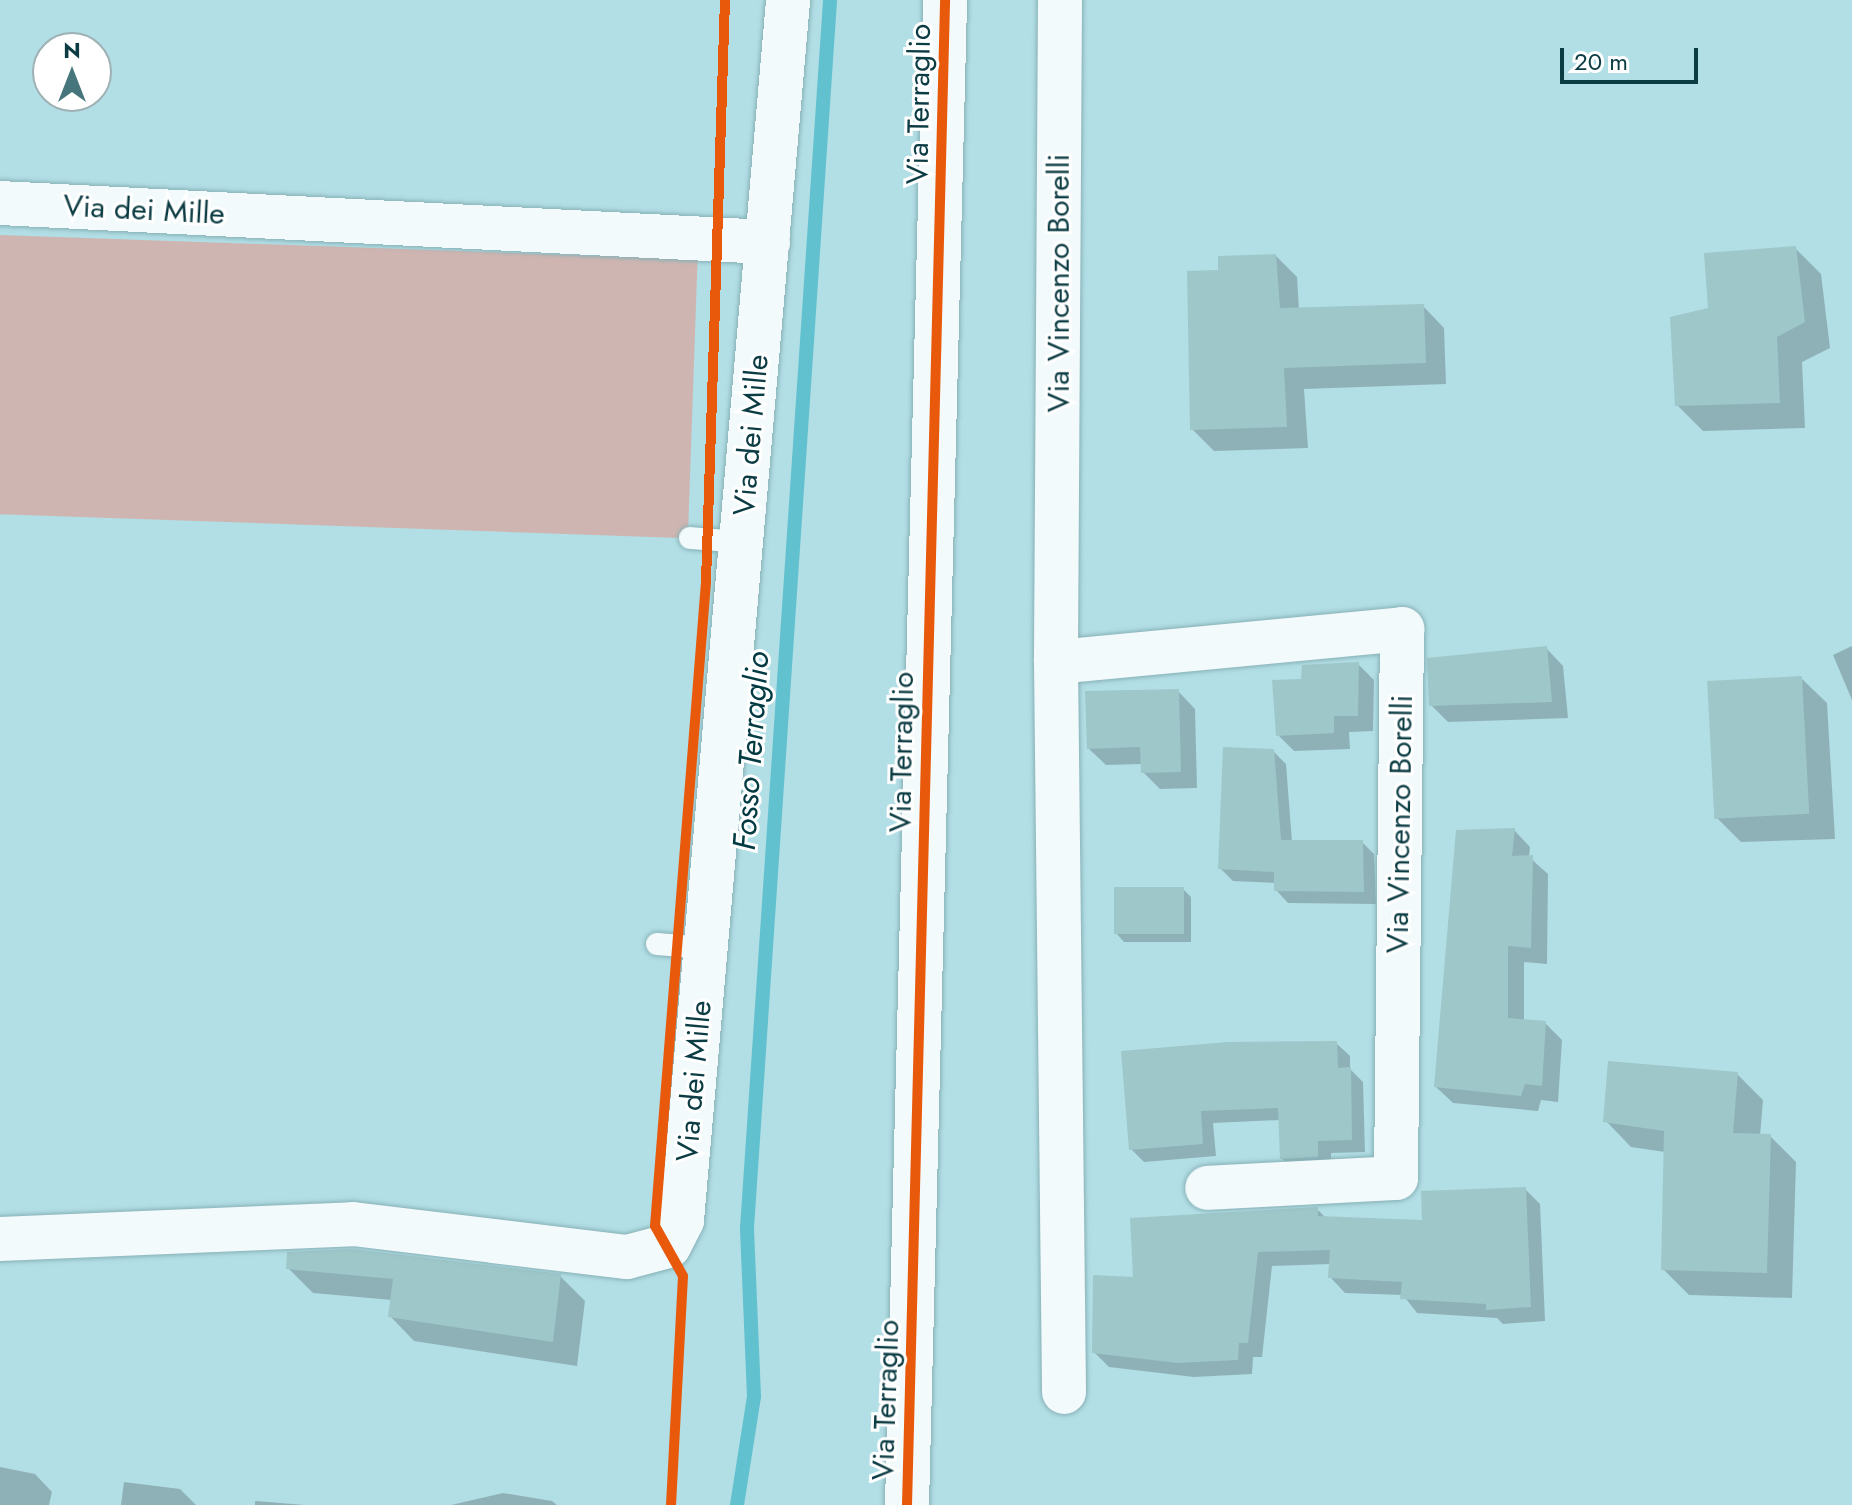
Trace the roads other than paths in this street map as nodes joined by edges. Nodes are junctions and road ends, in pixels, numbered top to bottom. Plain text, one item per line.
1 (788, 0) edge
2 (945, 0) edge
3 (1060, 0) edge
4 (0, 203) edge
5 (768, 242) junction
6 (690, 538) dead end
7 (741, 542) junction
8 (1056, 662) junction
9 (657, 944) dead end
10 (705, 948) junction
11 (1207, 1188) dead end
12 (0, 1239) edge
13 (1064, 1392) dead end
14 (907, 1505) edge

1 - 5 street, Via dei Mille
2 - 14 street, Via Terraglio
3 - 8 street, Via Vincenzo Borelli
4 - 5 street, Via dei Mille
5 - 7 street, Via dei Mille
6 - 7 lane
7 - 10 street, Via dei Mille
8 - 11 street, Via Vincenzo Borelli
8 - 13 street, Via Vincenzo Borelli
9 - 10 lane
10 - 12 street, Via dei Mille

